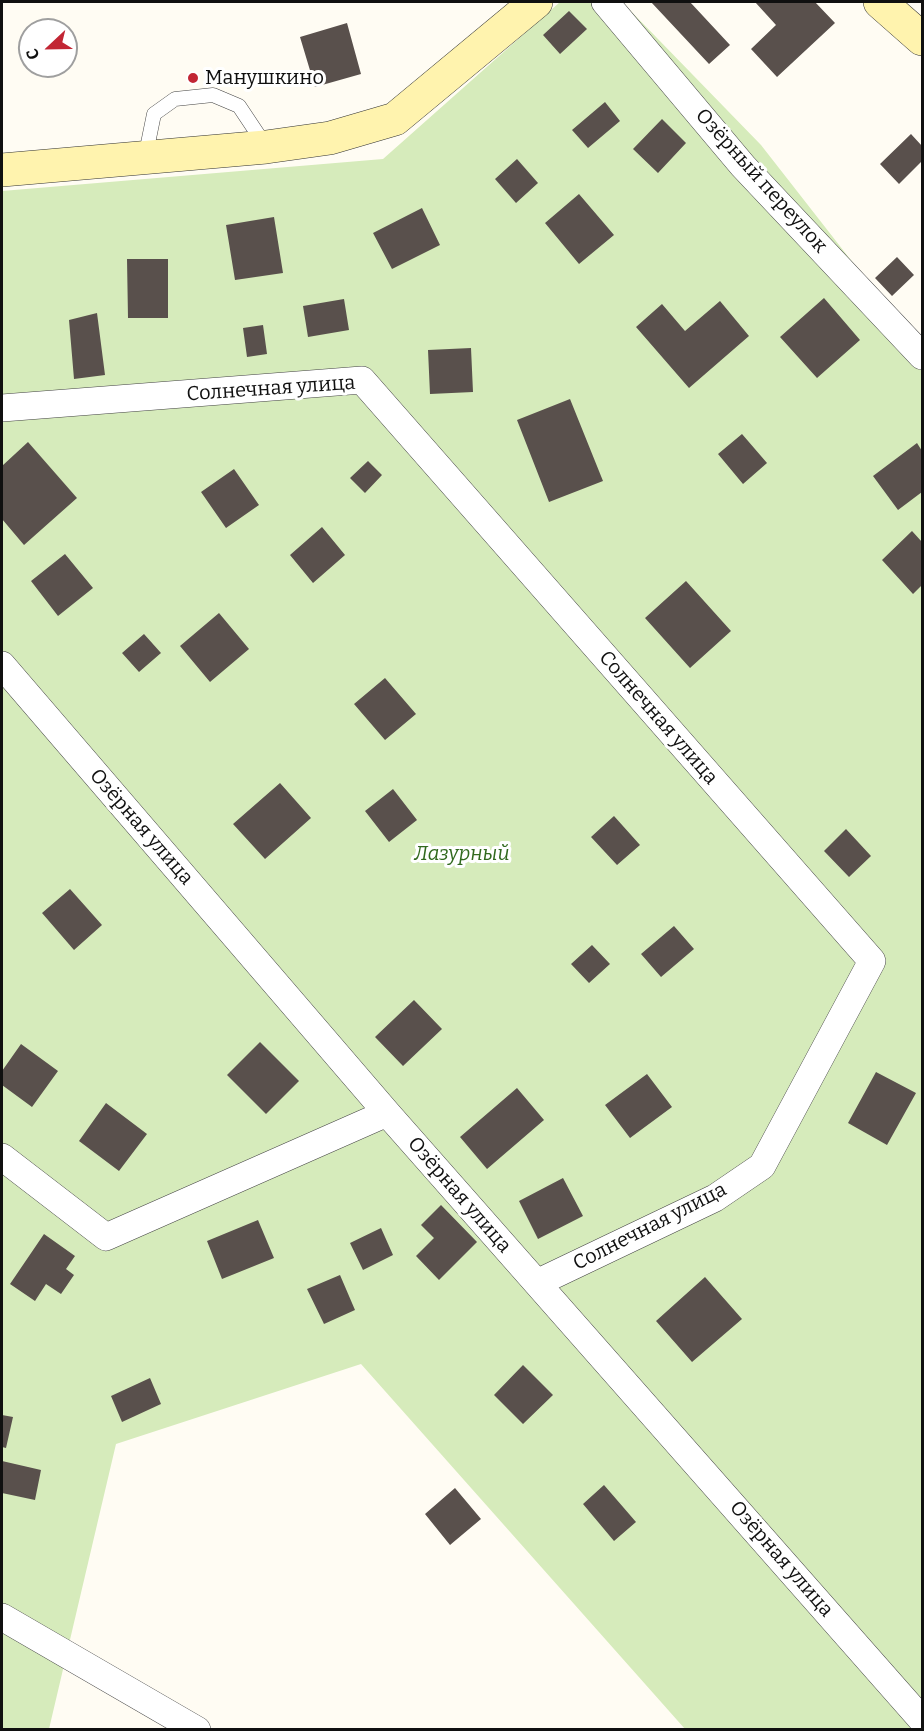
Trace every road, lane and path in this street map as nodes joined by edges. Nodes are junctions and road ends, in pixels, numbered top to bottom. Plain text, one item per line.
1 (536, 2) edge
2 (605, 2) edge
3 (880, 2) edge
4 (922, 39) edge
5 (266, 147) junction
6 (145, 158) junction
7 (2, 170) edge
8 (922, 356) edge
9 (2, 408) edge
10 (2, 664) edge
11 (387, 1113) junction
12 (2, 1158) edge
13 (537, 1283) junction
14 (2, 1617) edge
15 (922, 1720) edge
16 (197, 1730) edge

1 - 5 street
2 - 8 street, Озёрный переулок
3 - 4 street
5 - 6 street
5 - 6 lane
6 - 7 street
9 - 13 street, Солнечная улица
10 - 11 street, Озёрная улица
11 - 12 street
11 - 13 street, Озёрная улица
13 - 15 street, Озёрная улица
14 - 16 street

